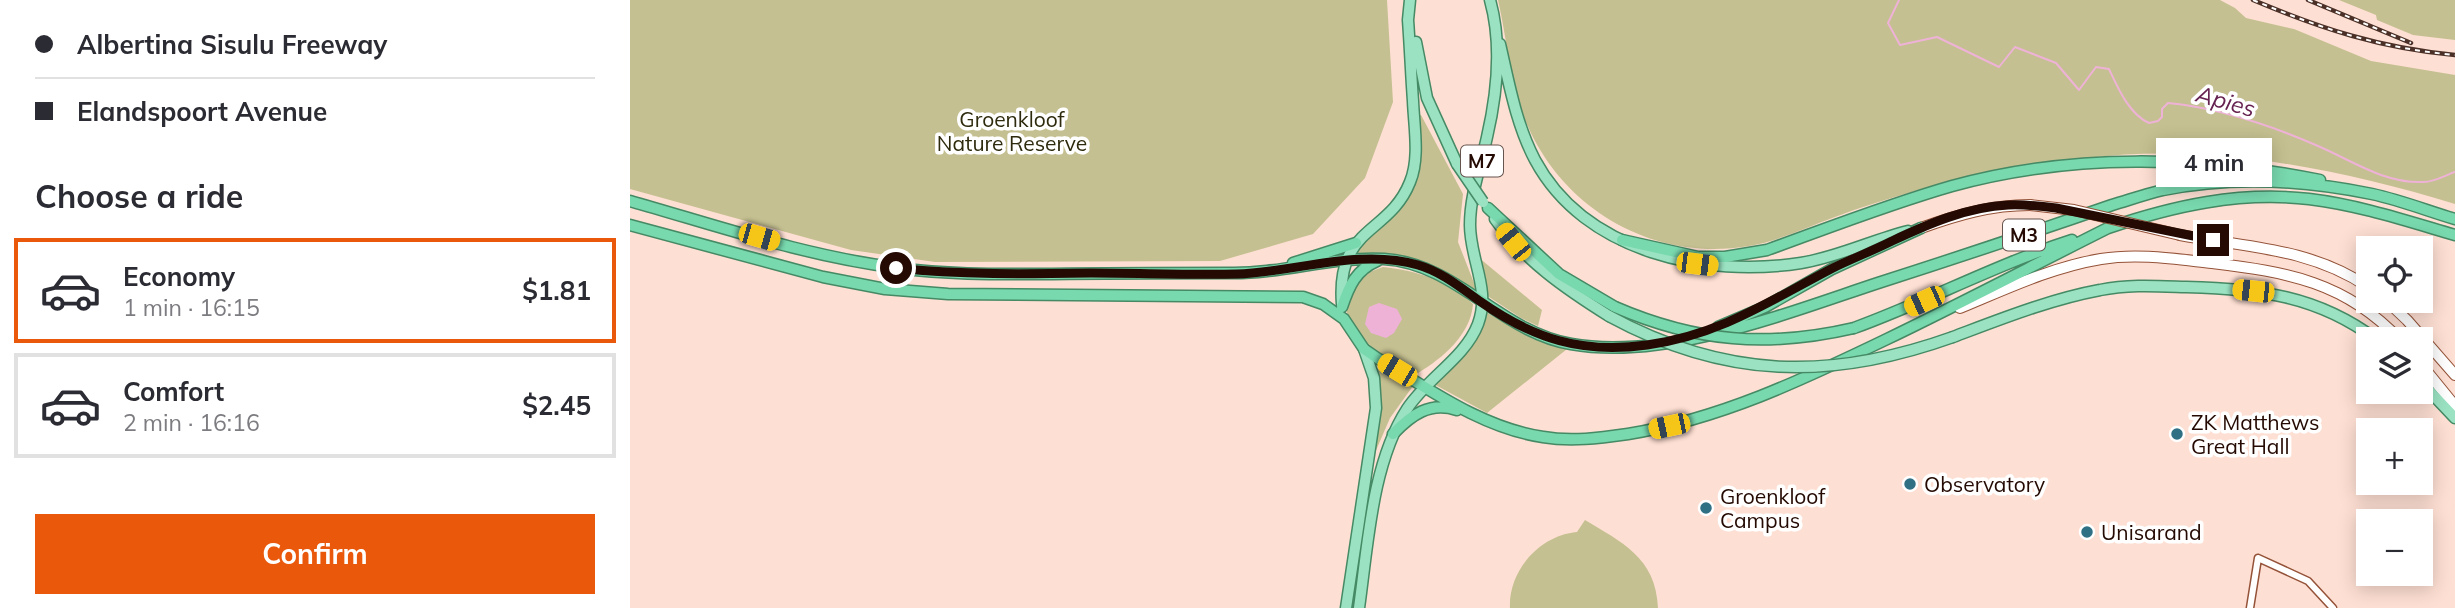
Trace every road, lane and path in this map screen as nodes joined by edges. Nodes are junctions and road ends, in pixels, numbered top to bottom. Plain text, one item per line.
1 (1490, 0) edge
2 (1410, 1) edge
3 (1495, 17) junction
4 (2374, 195) junction
5 (630, 201) edge
6 (1486, 205) joint
7 (2455, 219) edge
8 (630, 225) edge
9 (1921, 228) junction
10 (2108, 228) junction
11 (2455, 235) edge
12 (1622, 240) junction
13 (1356, 243) junction
14 (1384, 259) junction
15 (1347, 261) junction
16 (1278, 270) junction
17 (2356, 280) edge
18 (1483, 304) junction
19 (1342, 307) junction
20 (1612, 311) junction
21 (2400, 313) edge
22 (1344, 319) junction
23 (2358, 327) edge
24 (2385, 327) edge
25 (1911, 328) junction
26 (1682, 340) junction
27 (1364, 349) junction
28 (2455, 375) edge
29 (2433, 379) edge
30 (1424, 386) junction
31 (2433, 395) edge
32 (2455, 406) edge
33 (1476, 416) junction
34 (2455, 418) edge
35 (1393, 434) junction
36 (1346, 608) edge
37 (1359, 608) edge
38 (2250, 608) edge
39 (2333, 608) edge

1 - 3 main road
2 - 6 main road, bridge
2 - 13 main road
3 - 12 main road
3 - 18 main road, M7
4 - 7 highway, M3
4 - 12 highway
4 - 26 highway, M3
5 - 16 highway
6 - 20 highway
8 - 22 highway
9 - 12 main road
9 - 17 main road, bridge
9 - 26 highway
10 - 11 highway, M3
10 - 20 highway, bridge
10 - 25 highway, M3
13 - 15 main road
13 - 16 highway
14 - 15 highway, M3
14 - 18 highway, M3
14 - 19 highway
15 - 16 highway
15 - 19 main road
18 - 26 highway, M3
18 - 30 main road, M7
19 - 22 main road
20 - 23 main road, bridge
21 - 28 main road
22 - 27 highway
24 - 25 main road
25 - 33 highway, M3
27 - 30 highway, M3
27 - 36 main road
29 - 32 main road
30 - 33 highway, M3
30 - 35 main road, M7
31 - 34 main road
33 - 35 highway
35 - 37 main road, M7
38 - 39 street

